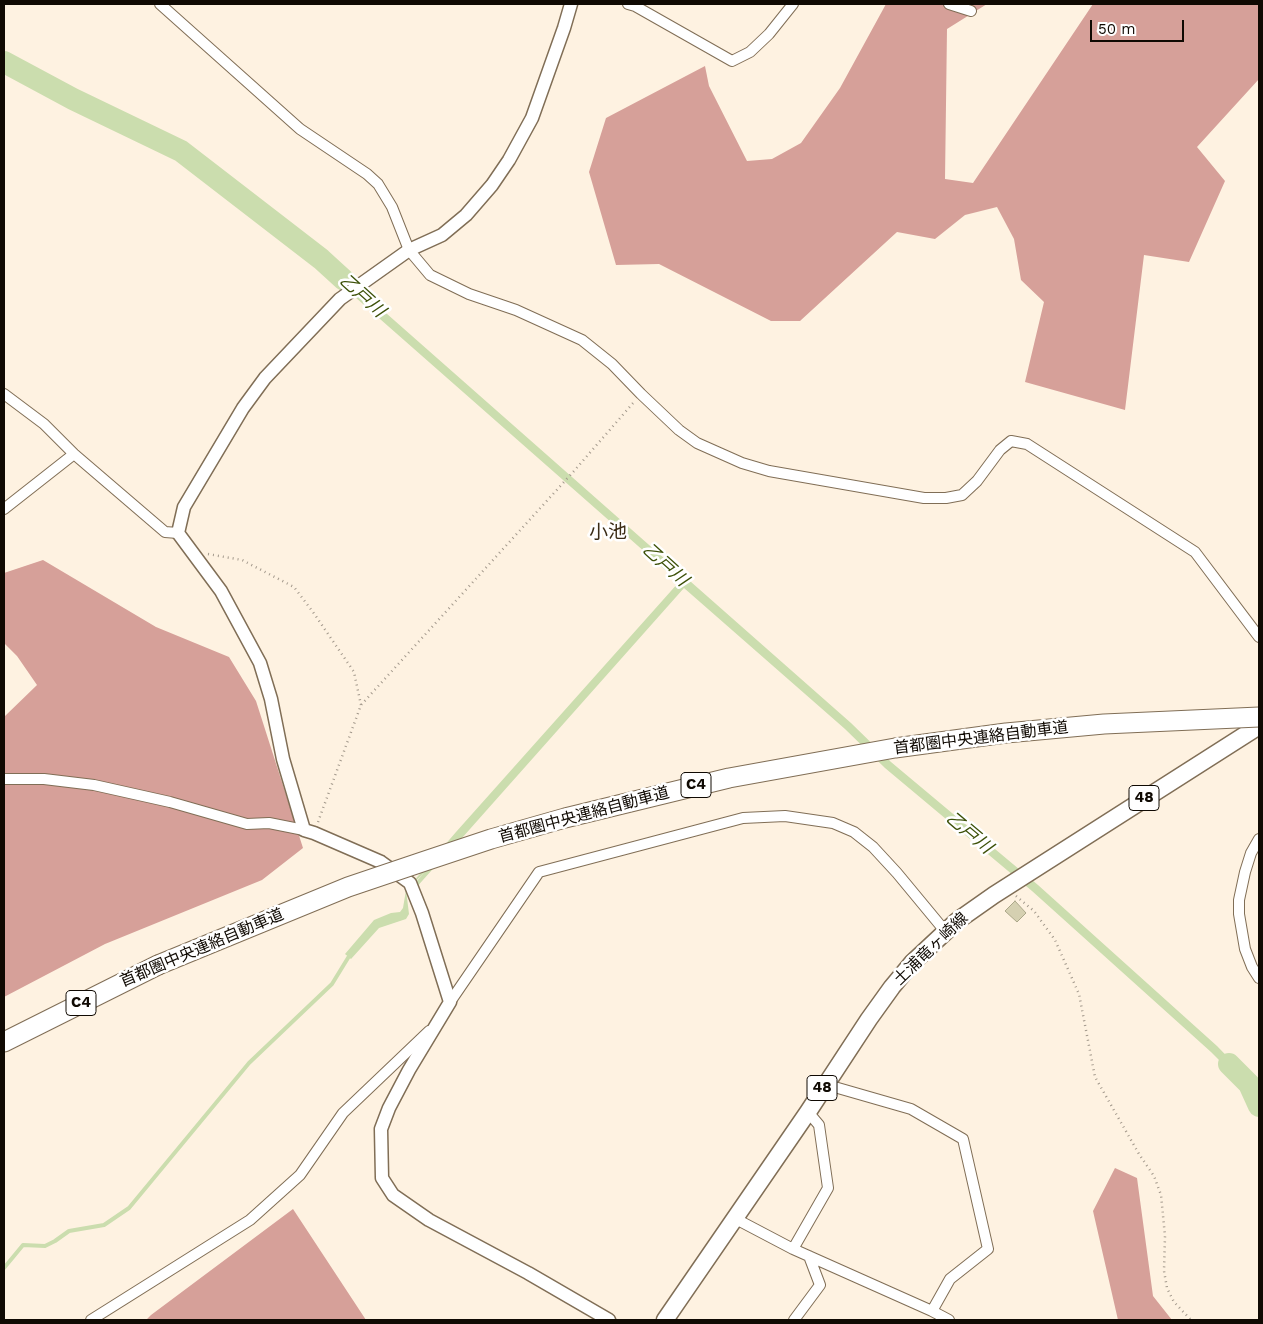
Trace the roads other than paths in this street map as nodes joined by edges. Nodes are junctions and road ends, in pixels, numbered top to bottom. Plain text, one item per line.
1 (160, 4) edge
2 (571, 4) edge
3 (628, 4) edge
4 (793, 4) edge
5 (949, 4) edge
6 (971, 11) dead end
7 (409, 250) junction
8 (4, 394) edge
9 (74, 454) junction
10 (4, 509) edge
11 (178, 533) junction
12 (1259, 637) edge
13 (1259, 717) edge
14 (1259, 726) edge
15 (4, 779) edge
16 (309, 831) junction
17 (1259, 839) edge
18 (945, 931) junction
19 (1259, 978) edge
20 (450, 1002) junction
21 (435, 1026) junction
22 (4, 1042) edge
23 (824, 1084) junction
24 (808, 1112) junction
25 (734, 1218) junction
26 (793, 1249) junction
27 (809, 1256) junction
28 (932, 1311) junction
29 (91, 1320) edge
30 (609, 1320) edge
31 (665, 1320) edge
32 (794, 1320) edge
33 (947, 1320) edge

1 - 7 street
2 - 7 street
3 - 4 street
5 - 6 street
7 - 11 street
7 - 12 street
8 - 9 street
9 - 10 street
9 - 11 street
11 - 16 street
13 - 22 highway, 首都圏中央連絡自動車道 / C4, bridge
14 - 18 main road, 土浦竜ヶ崎線 / 48
15 - 16 street
16 - 20 street
17 - 19 street
18 - 20 street
18 - 23 main road, 土浦竜ヶ崎線 / 48
20 - 21 street
21 - 29 street
21 - 30 street
23 - 24 main road, 土浦竜ヶ崎線 / 48
23 - 28 street
24 - 25 main road, 土浦竜ヶ崎線 / 48
24 - 26 street
25 - 26 street
25 - 31 main road, 土浦竜ヶ崎線 / 48
26 - 27 street
27 - 28 street
27 - 32 street
28 - 33 street

